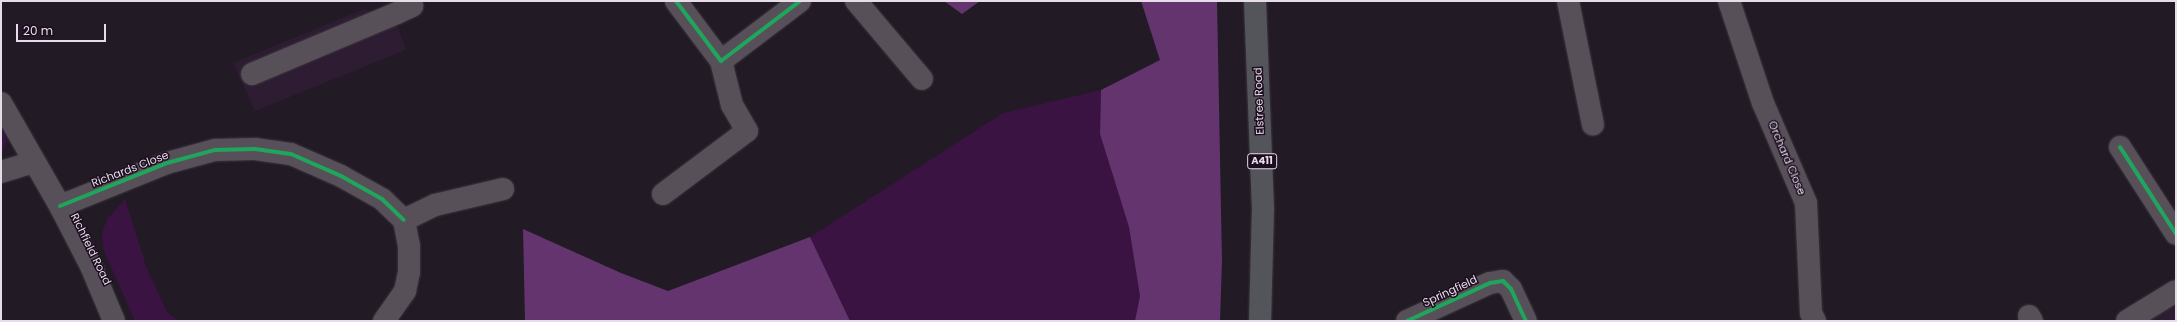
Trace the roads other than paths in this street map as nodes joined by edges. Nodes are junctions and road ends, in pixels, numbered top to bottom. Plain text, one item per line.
1 (676, 1) edge
2 (800, 1) edge
3 (856, 1) edge
4 (1255, 1) edge
5 (1568, 1) edge
6 (1729, 1) edge
7 (411, 3) edge
8 (721, 61) junction
9 (252, 74) dead end
10 (922, 79) dead end
11 (1, 103) edge
12 (1592, 124) dead end
13 (2120, 147) dead end
14 (33, 162) junction
15 (1, 172) edge
16 (503, 189) dead end
17 (663, 194) dead end
18 (60, 206) junction
19 (404, 220) junction
20 (2176, 234) edge
21 (2176, 291) edge
22 (114, 321) edge
23 (384, 321) edge
24 (1260, 321) edge
25 (1407, 321) edge
26 (1526, 321) edge
27 (1815, 321) edge
28 (2127, 321) edge

1 - 8 street
2 - 8 street
3 - 10 street
4 - 24 main road, Elstree Road / A411
5 - 12 street
6 - 27 street, Orchard Close
7 - 9 street
8 - 17 street
11 - 14 street, Richfield Road
13 - 20 street
14 - 15 street
14 - 18 street, Richfield Road
16 - 19 street
18 - 19 street, Richards Close
18 - 22 street, Richfield Road
19 - 23 street
21 - 28 street
25 - 26 street, Springfield

